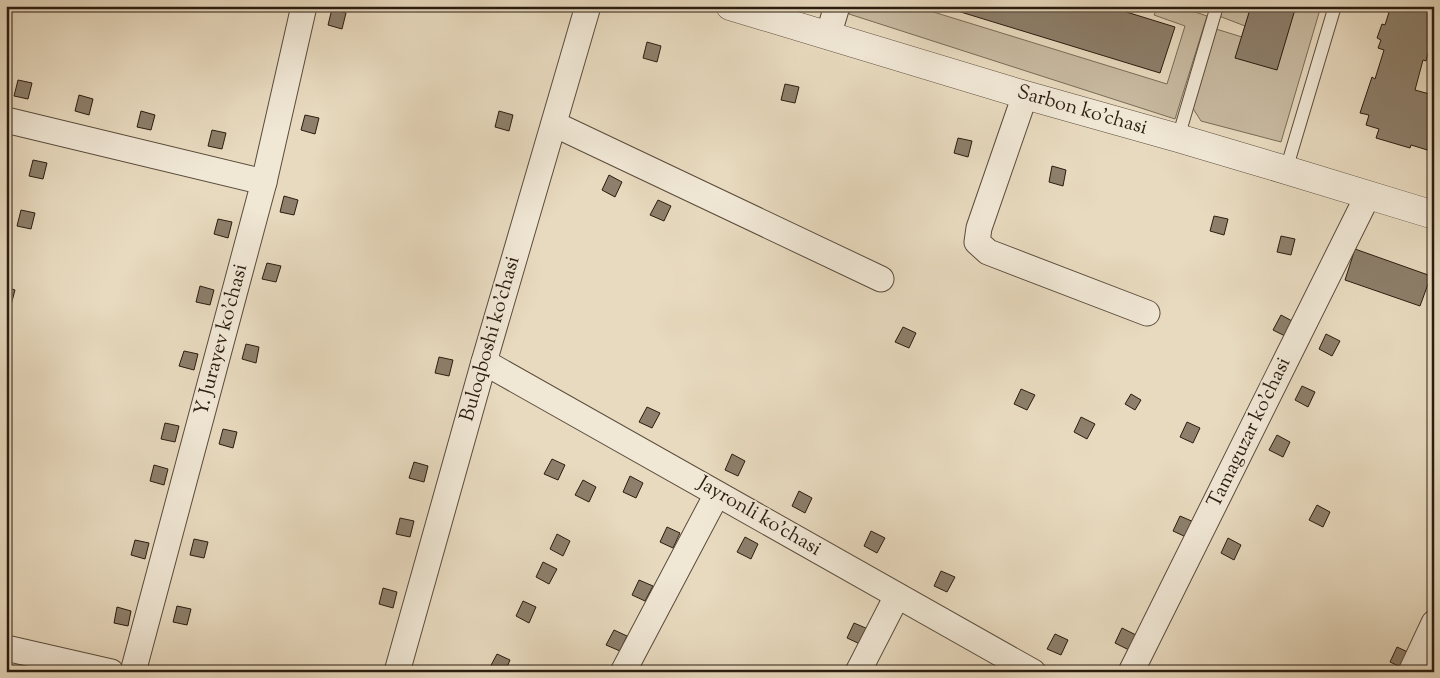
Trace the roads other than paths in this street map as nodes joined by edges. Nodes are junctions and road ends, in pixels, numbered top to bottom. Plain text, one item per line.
1 (304, 6) edge
2 (588, 6) edge
3 (730, 6) edge
4 (838, 6) edge
5 (1217, 6) edge
6 (1335, 6) edge
7 (828, 36) junction
8 (1026, 95) junction
9 (7, 121) edge
10 (554, 124) junction
11 (1178, 138) junction
12 (1286, 170) junction
13 (264, 182) junction
14 (1368, 195) junction
15 (1434, 215) edge
16 (881, 278) dead end
17 (1147, 313) dead end
18 (484, 362) junction
19 (717, 494) junction
20 (897, 596) junction
21 (1434, 623) edge
22 (6, 648) edge
23 (111, 672) edge
24 (133, 672) edge
25 (397, 672) edge
26 (623, 672) edge
27 (858, 672) edge
28 (1034, 672) edge
29 (1131, 672) edge
30 (1411, 672) edge

1 - 13 street, Y. Jurayev ko'chasi
2 - 10 street, Buloqboshi ko'chasi
3 - 7 street, Sarbon ko'chasi
4 - 7 street
5 - 11 lane
6 - 12 lane
7 - 8 street, Sarbon ko'chasi
8 - 11 street, Sarbon ko'chasi
8 - 17 street
9 - 13 street
10 - 16 street
10 - 18 street, Buloqboshi ko'chasi
11 - 12 street, Sarbon ko'chasi
12 - 14 street, Sarbon ko'chasi
13 - 24 street, Y. Jurayev ko'chasi
14 - 15 street, Sarbon ko'chasi
14 - 29 street, Tamaguzar ko'chasi
18 - 19 street, Jayronli ko'chasi
18 - 25 street, Buloqboshi ko'chasi
19 - 20 street, Jayronli ko'chasi
19 - 26 street
20 - 27 street
20 - 28 street, Jayronli ko'chasi
21 - 30 street
22 - 23 street

